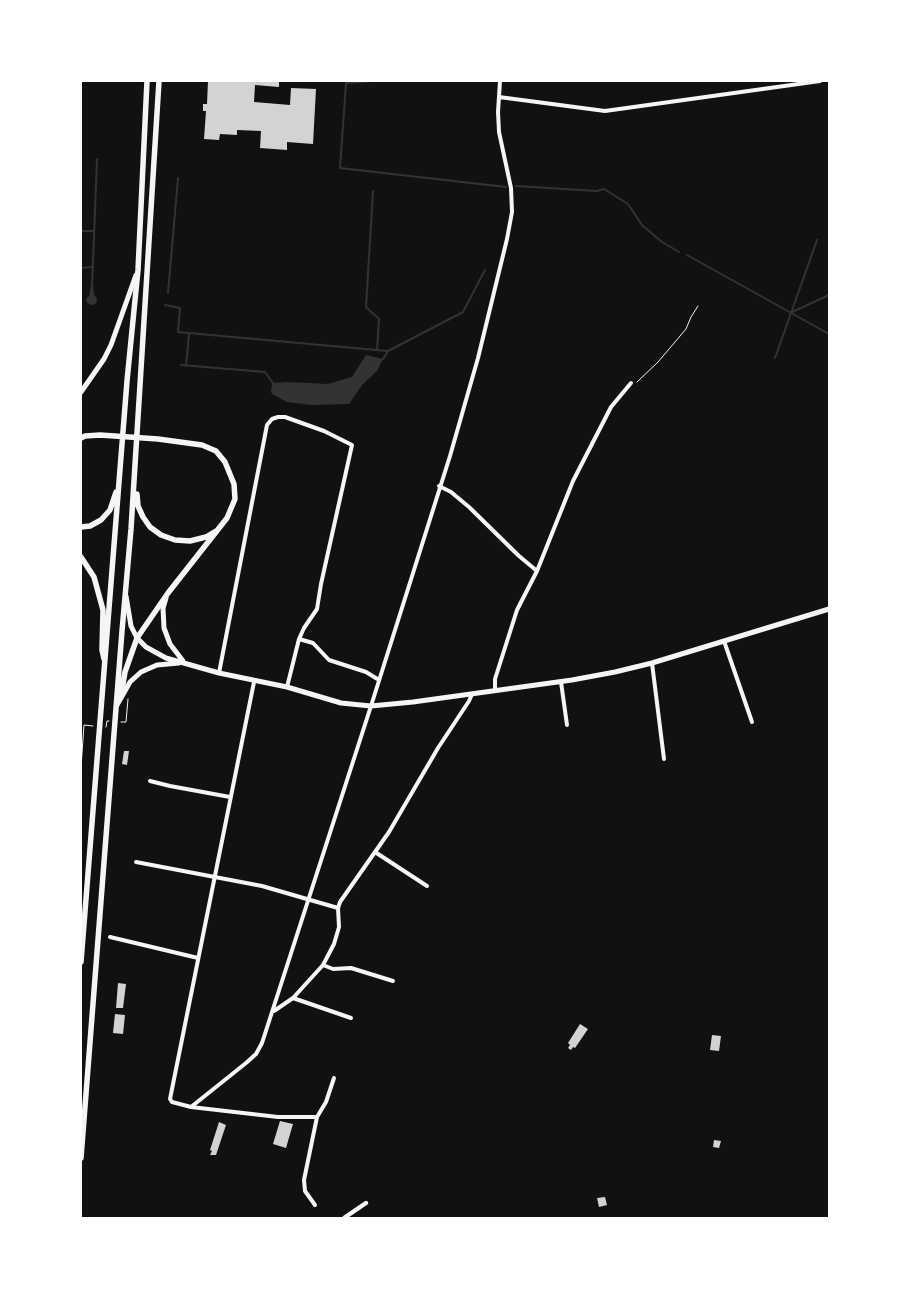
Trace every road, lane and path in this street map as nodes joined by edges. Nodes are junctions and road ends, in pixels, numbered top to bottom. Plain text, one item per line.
1 (147, 81) edge
2 (159, 81) edge
3 (500, 81) edge
4 (820, 81) edge
5 (499, 97) junction
6 (138, 270) junction
7 (698, 306) dead end
8 (631, 383) joint
9 (81, 392) edge
10 (82, 437) edge
11 (137, 450) junction
12 (120, 483) junction
13 (440, 484) junction
14 (81, 527) edge
15 (220, 529) junction
16 (81, 557) edge
17 (537, 571) junction
18 (125, 590) junction
19 (168, 593) junction
20 (829, 609) edge
21 (137, 638) junction
22 (299, 639) junction
23 (724, 641) junction
24 (185, 663) junction
25 (652, 664) junction
26 (105, 666) junction
27 (219, 673) junction
28 (379, 680) junction
29 (254, 682) junction
30 (561, 682) junction
31 (287, 687) junction
32 (495, 691) junction
33 (472, 694) junction
34 (125, 697) junction
35 (117, 706) junction
36 (372, 706) junction
37 (116, 721) junction
38 (752, 722) dead end
39 (567, 725) dead end
40 (100, 726) junction
41 (664, 759) dead end
42 (81, 767) edge
43 (150, 781) dead end
44 (230, 797) junction
45 (376, 852) junction
46 (136, 862) dead end
47 (215, 876) junction
48 (428, 886) dead end
49 (308, 899) junction
50 (338, 908) junction
51 (110, 937) dead end
52 (198, 958) junction
53 (81, 962) edge
54 (323, 965) junction
55 (392, 981) dead end
56 (293, 998) junction
57 (274, 1011) junction
58 (351, 1018) dead end
59 (334, 1078) dead end
60 (190, 1107) junction
61 (317, 1117) junction
62 (81, 1158) edge
63 (366, 1203) dead end
64 (315, 1205) dead end
65 (344, 1218) edge

1 - 6 highway
2 - 11 highway
3 - 5 street
4 - 5 street
5 - 13 street
6 - 9 main road
6 - 12 highway
7 - 8 path
8 - 17 street
10 - 15 highway
11 - 15 highway
11 - 18 highway
12 - 14 highway
12 - 26 highway
13 - 17 street
13 - 28 street
15 - 19 highway
16 - 26 highway
17 - 32 street
18 - 21 main road
18 - 35 highway
19 - 21 highway
19 - 24 main road
20 - 23 main road
21 - 24 main road
21 - 34 highway
22 - 27 street
22 - 28 street
22 - 31 street
23 - 25 main road
23 - 38 street
24 - 27 main road
24 - 34 main road
25 - 30 main road
25 - 41 street
26 - 40 highway
27 - 29 main road
28 - 36 street
29 - 31 main road
29 - 44 street
30 - 32 main road
30 - 39 street
31 - 36 main road
32 - 33 main road
33 - 36 main road
33 - 45 street
34 - 35 main road
34 - 37 path
35 - 37 highway
36 - 49 street
37 - 40 path
37 - 62 highway
40 - 42 path
40 - 53 highway
43 - 44 street
44 - 47 street
45 - 48 street
45 - 50 street
46 - 47 street
47 - 49 street
47 - 52 street
49 - 50 street
49 - 57 street
50 - 54 street
51 - 52 street
52 - 60 street
54 - 55 street
54 - 56 street
56 - 57 street
56 - 58 street
57 - 60 street
59 - 61 street
60 - 61 street
61 - 64 street
63 - 65 street

